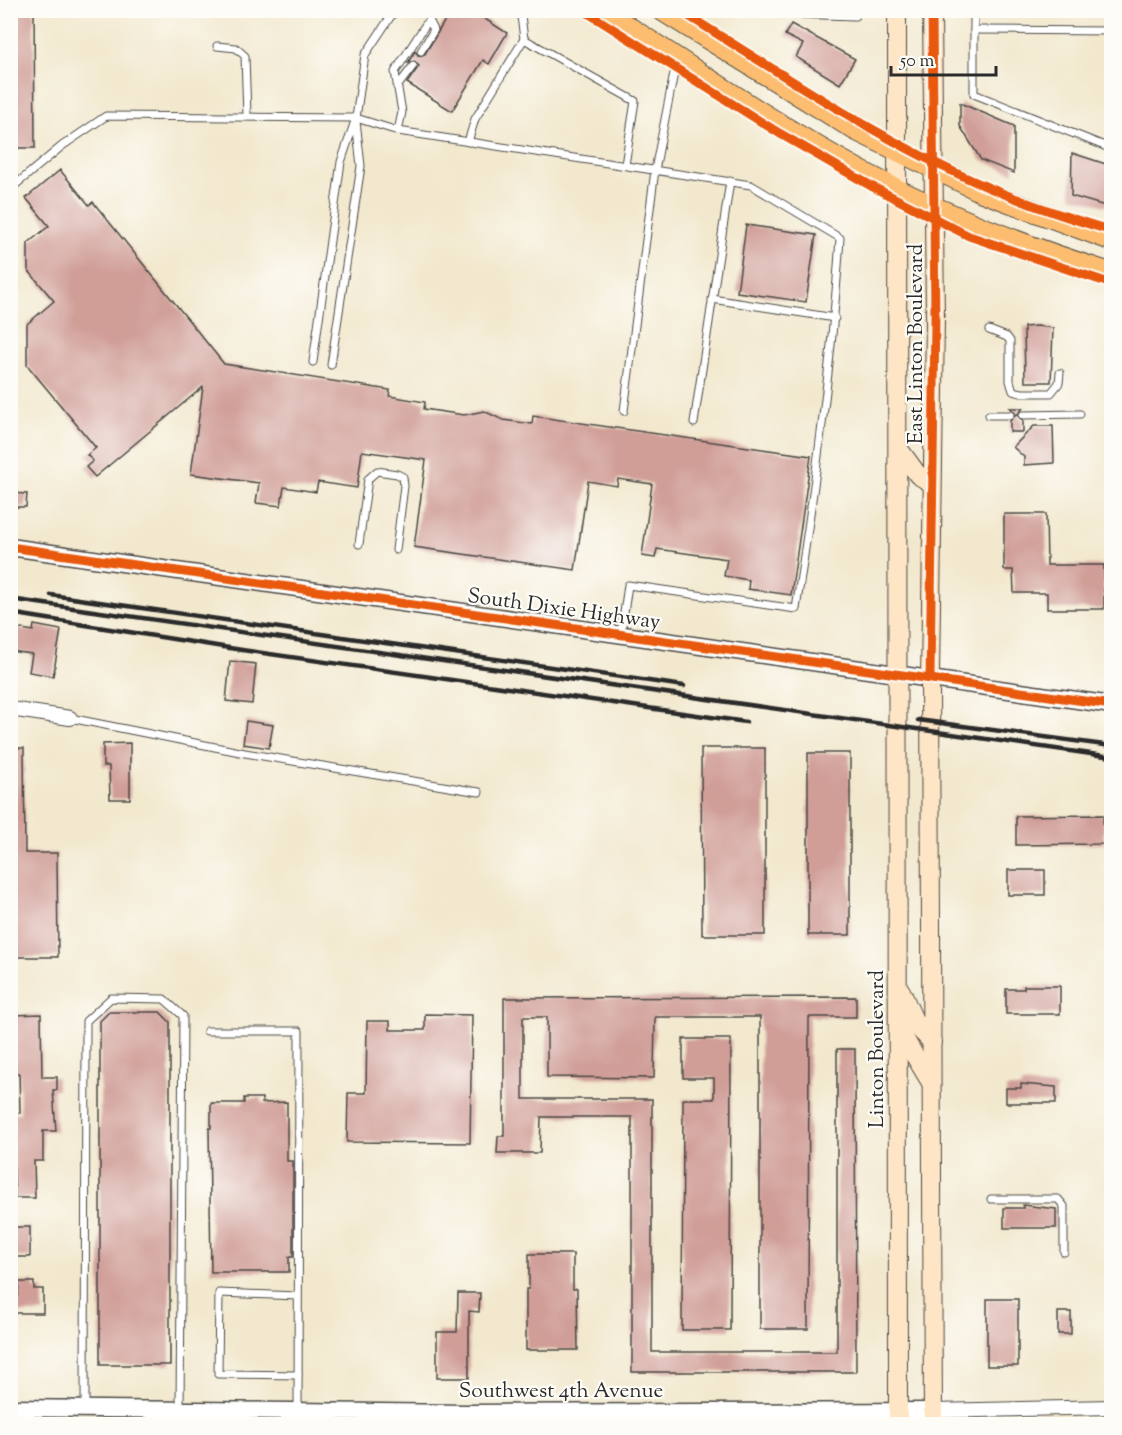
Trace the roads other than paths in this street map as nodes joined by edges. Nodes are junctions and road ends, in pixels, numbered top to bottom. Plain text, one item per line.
1 (394, 10) edge
2 (435, 10) edge
3 (512, 10) edge
4 (601, 10) edge
5 (662, 10) edge
6 (758, 10) edge
7 (854, 10) edge
8 (897, 10) edge
9 (932, 10) edge
10 (974, 10) edge
11 (429, 20) junction
12 (974, 30) junction
13 (1112, 31) edge
14 (524, 39) junction
15 (217, 46) dead end
16 (421, 51) dead end
17 (677, 57) junction
18 (413, 66) dead end
19 (398, 87) junction
20 (247, 116) junction
21 (356, 118) junction
22 (398, 131) junction
23 (468, 141) junction
24 (1112, 149) edge
25 (897, 151) junction
26 (625, 165) junction
27 (932, 167) junction
28 (655, 170) junction
29 (730, 181) junction
30 (14, 186) dead end
31 (898, 190) junction
32 (933, 207) junction
33 (1112, 240) edge
34 (1112, 274) edge
35 (712, 299) junction
36 (835, 318) junction
37 (989, 330) dead end
38 (314, 362) dead end
39 (332, 365) dead end
40 (1060, 373) dead end
41 (624, 411) dead end
42 (1080, 414) dead end
43 (989, 415) dead end
44 (1010, 415) dead end
45 (1023, 415) dead end
46 (694, 423) dead end
47 (899, 449) junction
48 (931, 483) junction
49 (359, 544) dead end
50 (10, 547) edge
51 (396, 550) dead end
52 (621, 634) junction
53 (898, 673) junction
54 (930, 678) junction
55 (1112, 705) edge
56 (10, 709) edge
57 (70, 718) joint
58 (479, 792) dead end
59 (898, 984) junction
60 (898, 1028) junction
61 (207, 1031) dead end
62 (932, 1041) junction
63 (932, 1086) junction
64 (991, 1199) dead end
65 (1064, 1252) dead end
66 (298, 1296) junction
67 (298, 1375) junction
68 (1112, 1407) edge
69 (10, 1408) edge
70 (85, 1409) junction
71 (180, 1410) junction
72 (298, 1411) junction
73 (154, 1417) edge
74 (598, 1418) edge
75 (898, 1418) edge
76 (933, 1418) edge
77 (459, 1419) edge

1 - 21 lane
2 - 11 lane
3 - 14 lane
4 - 17 main road
5 - 25 main road
6 - 7 lane
8 - 25 main road, East Linton Boulevard
9 - 27 main road, East Linton Boulevard
10 - 12 lane
11 - 16 lane
11 - 19 lane
12 - 13 lane
12 - 24 lane
14 - 23 lane
14 - 26 lane
15 - 20 lane
17 - 28 lane
17 - 31 main road
18 - 19 lane
19 - 22 lane
20 - 21 lane
20 - 30 lane
21 - 22 lane
21 - 38 lane
21 - 39 lane
22 - 23 lane
23 - 26 lane
25 - 27 main road
25 - 31 main road, East Linton Boulevard
26 - 28 lane
27 - 32 main road, East Linton Boulevard
27 - 33 main road
28 - 29 lane
28 - 41 lane
29 - 35 lane
29 - 36 lane
31 - 32 main road
31 - 47 main road, East Linton Boulevard
32 - 34 main road
32 - 48 main road, East Linton Boulevard
35 - 36 lane
35 - 46 lane
36 - 52 lane
37 - 40 lane
42 - 45 lane
43 - 44 lane
47 - 48 main road
47 - 53 main road, East Linton Boulevard
48 - 54 main road, East Linton Boulevard
49 - 51 lane
50 - 52 street, South Dixie Highway
52 - 53 street, South Dixie Highway
53 - 54 street, South Dixie Highway
53 - 59 main road, Linton Boulevard
54 - 55 street, South Dixie Highway
54 - 62 main road
56 - 57 street
57 - 58 lane
59 - 60 main road, Linton Boulevard
59 - 62 main road
60 - 63 main road
60 - 75 main road, Linton Boulevard
61 - 66 lane
62 - 63 main road
63 - 76 main road
64 - 65 lane
66 - 67 lane
66 - 67 lane
67 - 72 lane
68 - 76 street, Southwest 4th Avenue
69 - 70 street, Southwest 4th Avenue
70 - 71 lane
70 - 73 street, Southwest 4th Avenue
71 - 72 street, Southwest 4th Avenue
71 - 73 street, Southwest 4th Avenue
72 - 77 street, Southwest 4th Avenue
74 - 75 street, Southwest 4th Avenue
74 - 77 street, Southwest 4th Avenue
75 - 76 street, Southwest 4th Avenue

